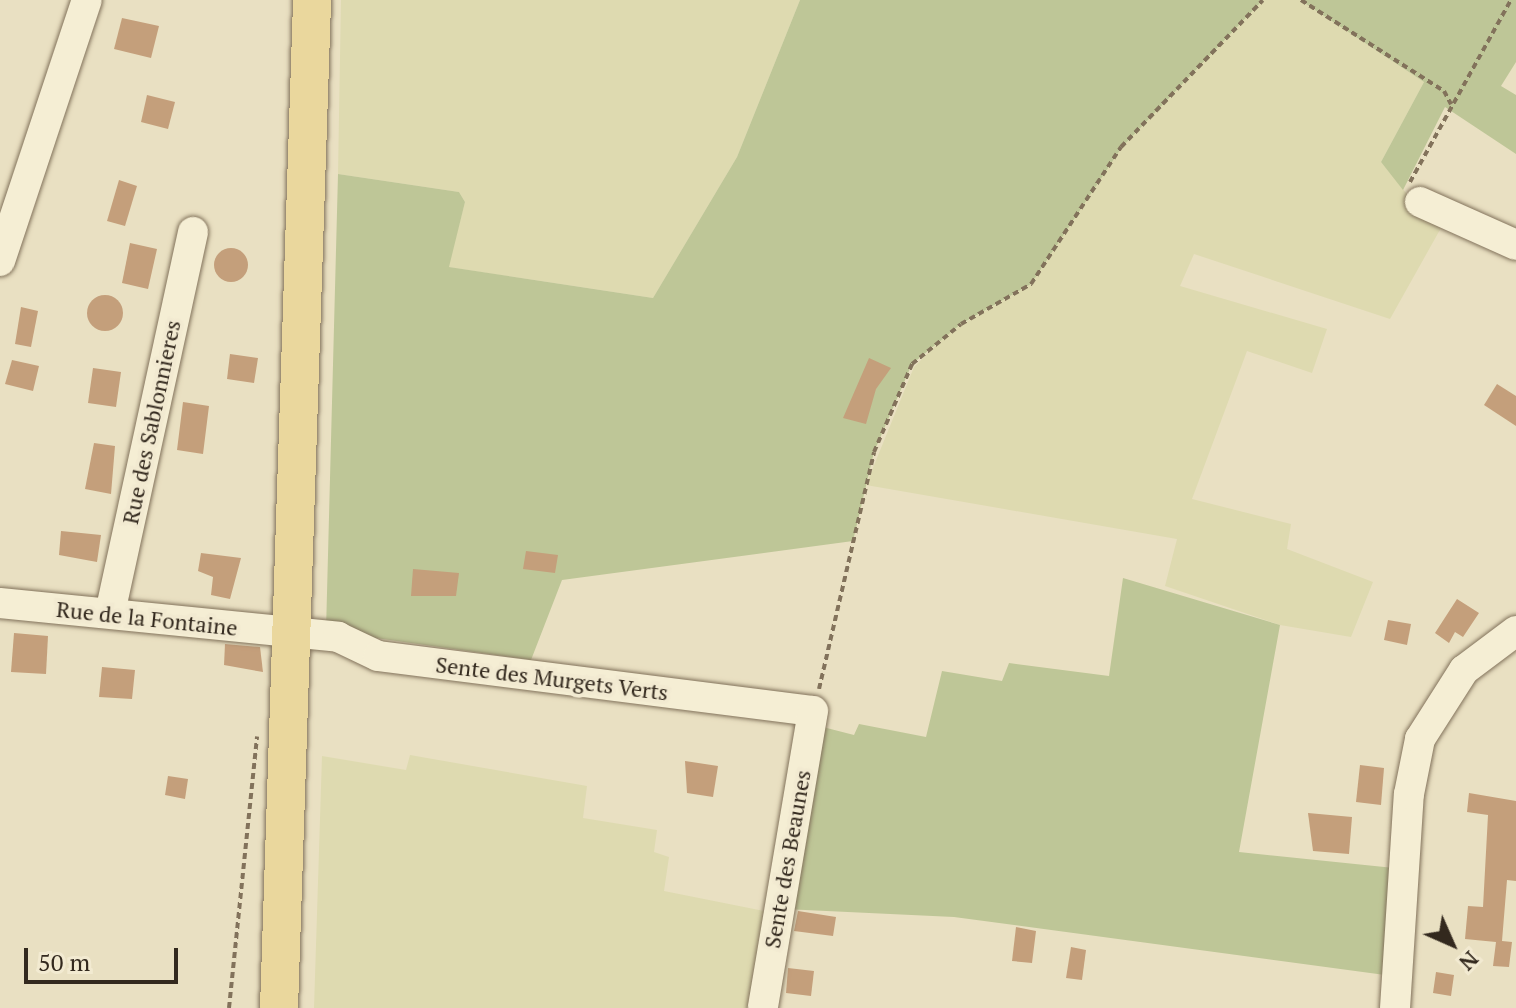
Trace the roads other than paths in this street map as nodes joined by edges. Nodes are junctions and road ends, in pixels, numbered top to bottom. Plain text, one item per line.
1 (87, 0) edge
2 (312, 0) edge
3 (1420, 202) road end
4 (193, 232) dead end
5 (1516, 245) edge
6 (0, 261) edge
7 (0, 603) edge
8 (110, 613) junction
9 (1516, 631) edge
10 (294, 634) junction
11 (813, 711) joint
12 (279, 1008) edge
13 (763, 1008) edge
14 (1395, 1008) edge

1 - 6 street
2 - 10 main road
3 - 5 street
4 - 8 street, Rue des Sablonnieres
7 - 8 street, Rue de la Fontaine
8 - 10 street, Rue de la Fontaine
9 - 14 street
10 - 11 street, Sente des Murgets Verts
10 - 12 main road
11 - 13 street, Sente des Beaunes

